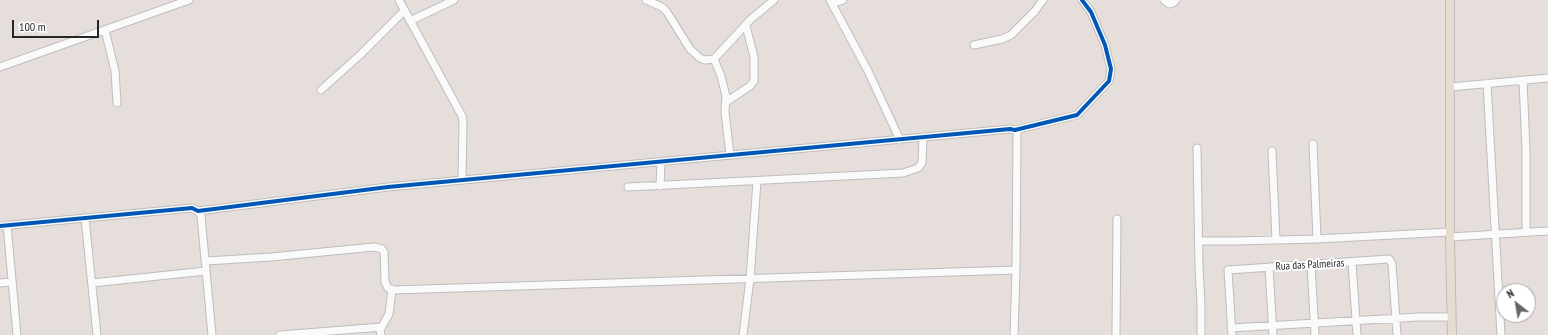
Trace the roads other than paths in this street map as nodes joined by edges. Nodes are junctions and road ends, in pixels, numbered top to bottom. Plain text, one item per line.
1 (189, 0) edge
2 (399, 0) edge
3 (454, 0) edge
4 (646, 0) edge
5 (774, 0) edge
6 (843, 0) edge
7 (1043, 0) edge
8 (1082, 0) edge
9 (1164, 0) edge
10 (1176, 0) edge
11 (1450, 0) edge
12 (831, 1) edge
13 (404, 11) junction
14 (410, 21) junction
15 (746, 26) junction
16 (105, 30) junction
17 (974, 45) dead end
18 (714, 59) junction
19 (0, 67) edge
20 (1548, 78) edge
21 (1523, 81) junction
22 (1487, 83) junction
23 (1450, 87) junction
24 (320, 90) dead end
25 (726, 102) junction
26 (117, 103) dead end
27 (1015, 130) junction
28 (923, 138) junction
29 (900, 140) junction
30 (1313, 144) dead end
31 (1197, 148) dead end
32 (1272, 152) dead end
33 (730, 155) junction
34 (660, 162) junction
35 (462, 180) junction
36 (757, 181) junction
37 (660, 186) junction
38 (628, 187) dead end
39 (198, 211) junction
40 (85, 218) junction
41 (1117, 219) dead end
42 (3, 226) edge
43 (1548, 231) edge
44 (1526, 232) junction
45 (1450, 234) junction
46 (1495, 234) junction
47 (1317, 239) junction
48 (1276, 240) junction
49 (1199, 241) junction
50 (206, 261) junction
51 (1352, 262) junction
52 (1311, 264) junction
53 (1269, 267) junction
54 (1016, 270) junction
55 (206, 271) junction
56 (750, 279) junction
57 (12, 281) junction
58 (0, 282) edge
59 (92, 283) junction
60 (392, 289) junction
61 (1451, 316) junction
62 (1396, 318) junction
63 (1356, 321) junction
64 (1315, 323) junction
65 (1272, 325) junction
66 (382, 327) junction
67 (1232, 331) edge
68 (17, 335) edge
69 (97, 335) edge
70 (212, 335) edge
71 (280, 335) edge
72 (381, 335) edge
73 (743, 335) edge
74 (1014, 335) edge
75 (1116, 335) edge
76 (1201, 335) edge
77 (1273, 335) edge
78 (1315, 335) edge
79 (1356, 335) edge
80 (1397, 335) edge
81 (1452, 335) edge
82 (1501, 335) edge

1 - 16 street
2 - 13 street
3 - 14 street
4 - 18 street
5 - 15 street
6 - 12 street
7 - 17 street
8 - 27 street
9 - 10 street
11 - 23 main road
12 - 29 street
13 - 14 street
13 - 24 street
14 - 35 street
15 - 18 street
15 - 25 street
16 - 19 street
16 - 26 street
18 - 25 street
20 - 21 street
21 - 22 street
21 - 44 street
22 - 23 street
22 - 46 street
23 - 45 main road
25 - 33 street
27 - 28 street
27 - 54 street
28 - 29 street
28 - 36 street
29 - 33 street
30 - 47 street
31 - 49 street
32 - 48 street
33 - 34 street
34 - 35 street
34 - 37 street
35 - 39 street
36 - 37 street
36 - 56 street
37 - 38 street
39 - 40 street
39 - 50 street
40 - 42 street
40 - 59 street
41 - 75 street
42 - 57 street
43 - 44 street
44 - 46 street
45 - 46 street
45 - 47 street
45 - 61 main road
46 - 82 street
47 - 48 street
48 - 49 street
49 - 76 street
50 - 55 street
50 - 60 street
51 - 52 street, Rua das Palmeiras
51 - 62 street, Rua das Palmeiras
51 - 63 street
52 - 53 street, Rua das Palmeiras
52 - 64 street
53 - 65 street
53 - 67 street, Rua das Palmeiras
54 - 56 street
54 - 74 street
55 - 59 street
55 - 70 street
56 - 60 street
56 - 73 street
57 - 58 street
57 - 68 street
59 - 69 street
60 - 66 street
61 - 62 street
61 - 81 main road
62 - 63 street
62 - 80 street
63 - 64 street
63 - 79 street
64 - 65 street
64 - 78 street
65 - 67 street
65 - 77 street
66 - 71 street
66 - 72 street

